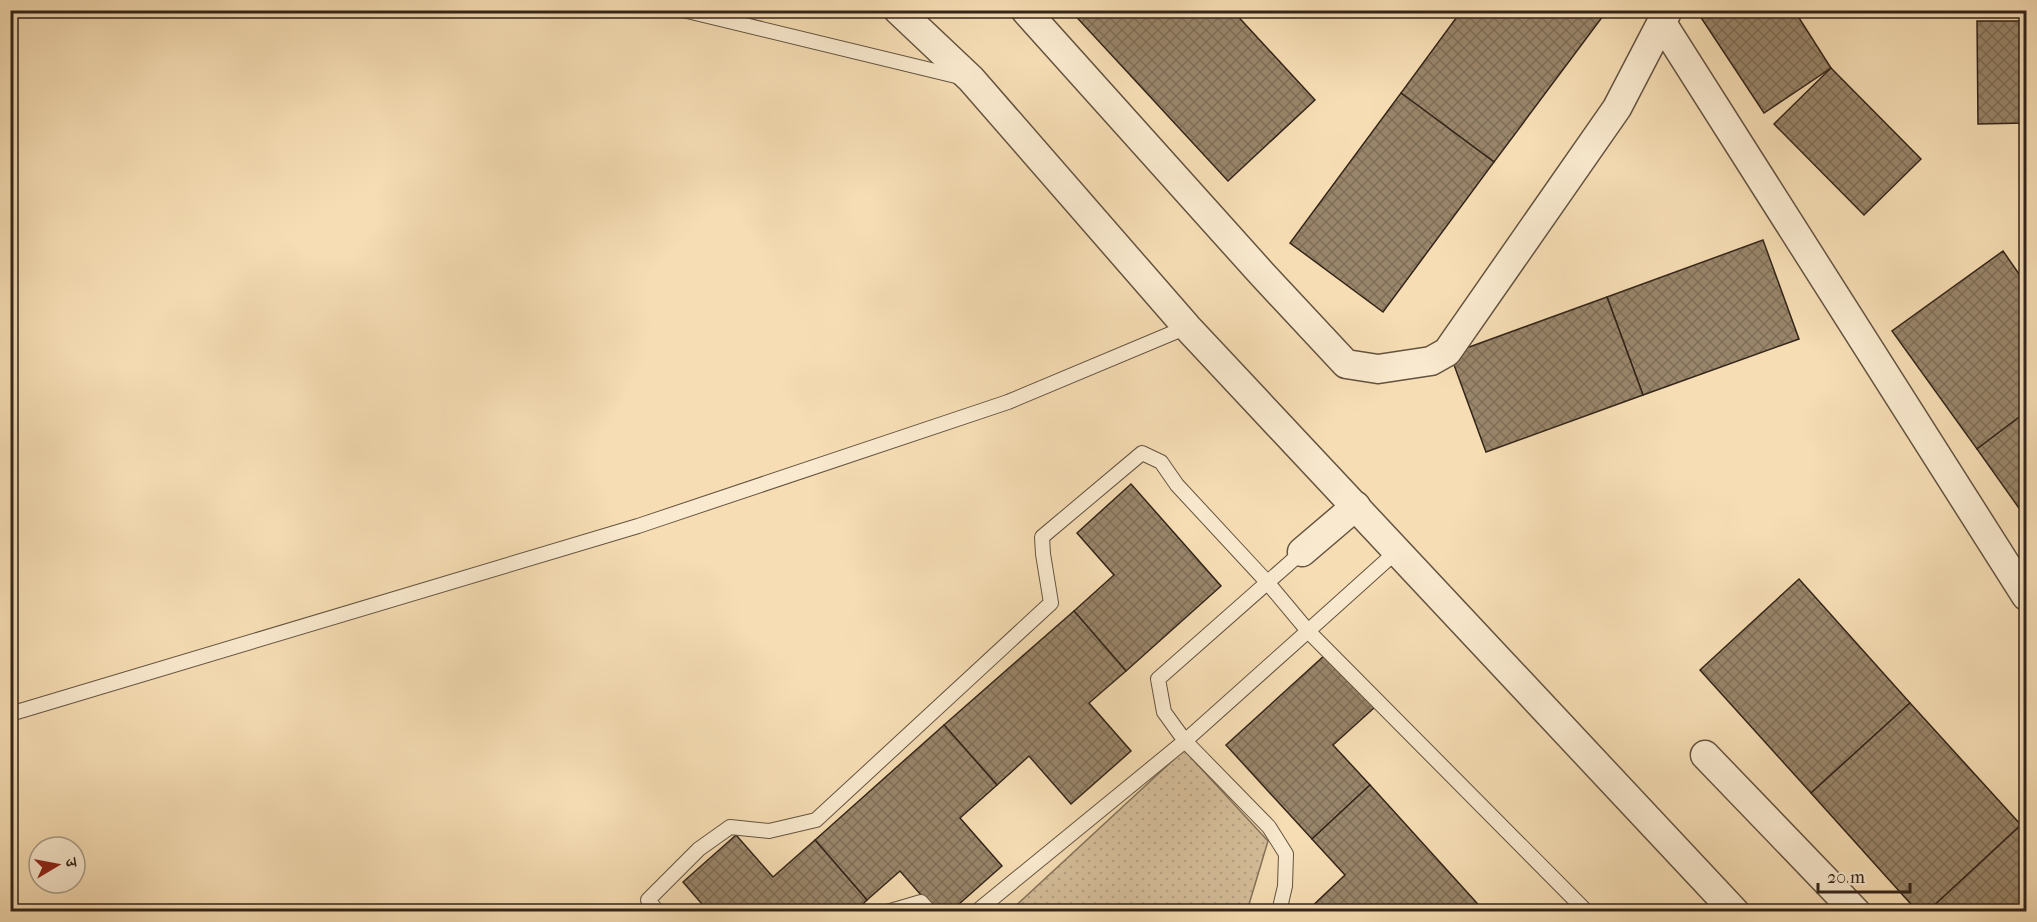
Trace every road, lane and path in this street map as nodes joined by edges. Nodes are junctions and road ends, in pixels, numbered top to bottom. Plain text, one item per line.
1 (683, 10) edge
2 (898, 10) edge
3 (1025, 10) edge
4 (1665, 17) edge
5 (971, 79) junction
6 (1187, 327) junction
7 (1356, 506) junction
8 (1397, 551) junction
9 (1302, 552) joint
10 (1267, 582) junction
11 (2026, 596) edge
12 (1308, 631) junction
13 (10, 714) edge
14 (1185, 741) junction
15 (1705, 755) dead end
16 (657, 912) edge
17 (887, 912) edge
18 (930, 912) edge
19 (976, 912) edge
20 (1279, 912) edge
21 (1587, 912) edge
22 (1736, 912) edge
23 (1856, 912) edge

1 - 5 lane
2 - 5 street
3 - 4 street
4 - 11 street
5 - 6 street
6 - 7 street
6 - 13 lane
7 - 8 street
7 - 9 street
8 - 12 lane
8 - 22 street
9 - 10 lane
10 - 12 lane
10 - 14 lane
10 - 16 lane
12 - 14 lane
12 - 21 lane
14 - 19 lane
14 - 20 lane
15 - 23 street
17 - 18 lane

